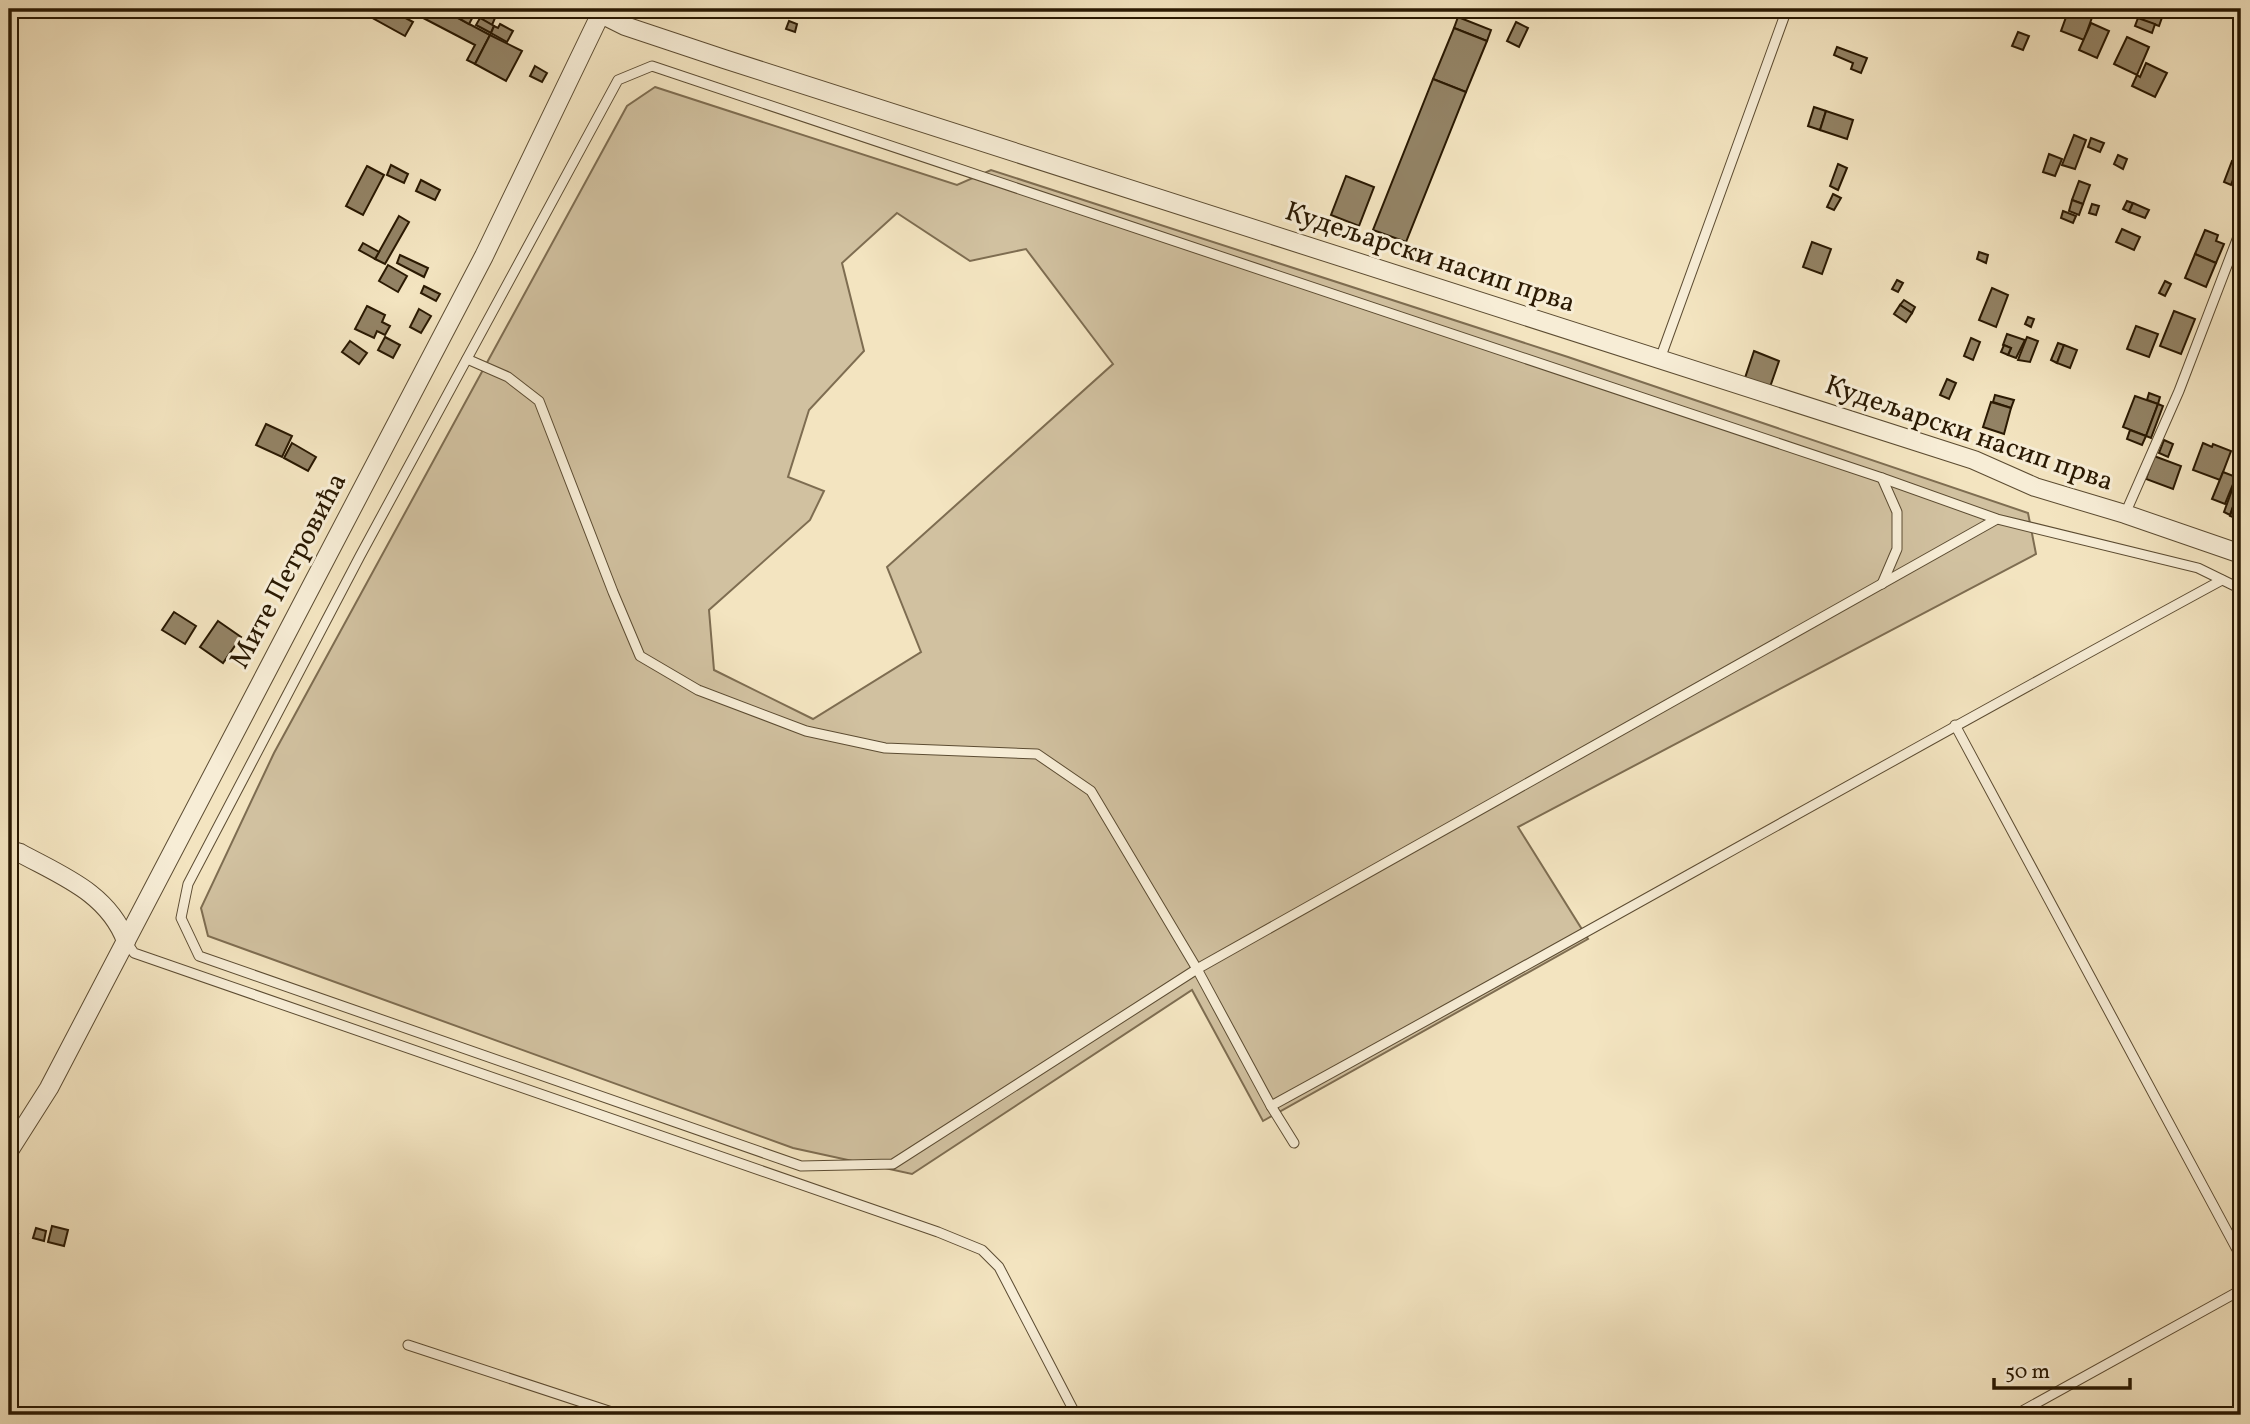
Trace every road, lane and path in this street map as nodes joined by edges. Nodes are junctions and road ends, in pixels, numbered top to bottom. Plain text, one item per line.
1 (1787, 9) edge
2 (602, 11) edge
3 (2241, 229) edge
4 (467, 359) junction
5 (1660, 359) junction
6 (1882, 478) junction
7 (2125, 514) junction
8 (1997, 519) junction
9 (2241, 554) edge
10 (2221, 580) junction
11 (1882, 584) junction
12 (2241, 589) edge
13 (1955, 725) junction
14 (9, 850) edge
15 (125, 941) junction
16 (1197, 969) junction
17 (1271, 1106) junction
18 (1294, 1143) dead end
19 (9, 1151) edge
20 (2241, 1257) edge
21 (2241, 1290) edge
22 (408, 1345) dead end
23 (621, 1415) edge
24 (1076, 1415) edge
25 (2015, 1415) edge

1 - 5 lane
2 - 5 street, Кудељарски насип прва
2 - 15 street, Мите Петровића
3 - 7 lane
4 - 6 lane
4 - 16 lane
4 - 16 lane
5 - 7 street, Кудељарски насип прва
6 - 8 lane
6 - 11 lane
7 - 9 street, Кудељарски насип прва
8 - 10 lane
8 - 11 lane
10 - 12 lane
10 - 13 lane
11 - 16 lane
13 - 17 lane
13 - 20 lane
14 - 15 street
15 - 19 street, Мите Петровића
15 - 24 lane
16 - 17 lane
17 - 18 lane
21 - 25 lane
22 - 23 lane

